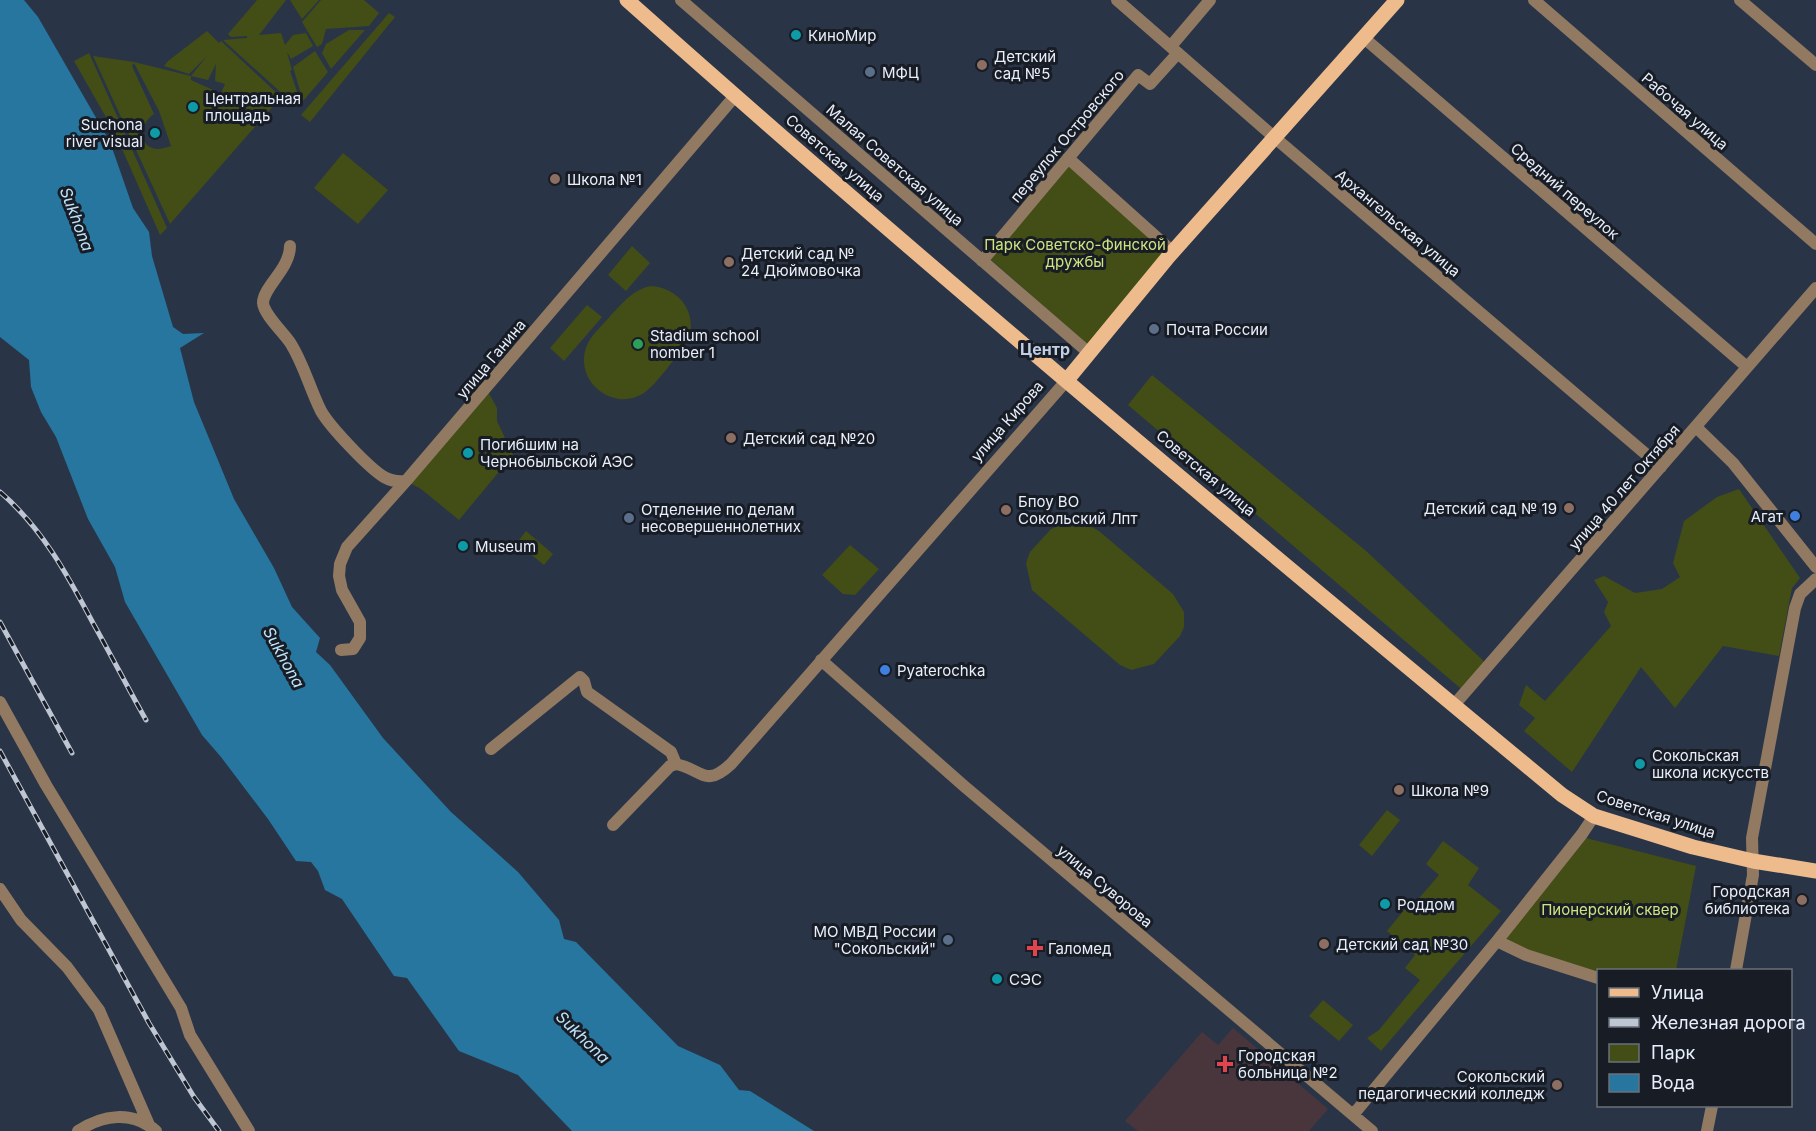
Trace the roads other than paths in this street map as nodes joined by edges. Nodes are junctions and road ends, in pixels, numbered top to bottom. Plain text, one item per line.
1 (627, 0) edge
2 (681, 0) edge
3 (1117, 0) edge
4 (1210, 0) edge
5 (1397, 0) edge
6 (1534, 0) edge
7 (1740, 0) edge
8 (1364, 38) junction
9 (1175, 50) junction
10 (1816, 66) edge
11 (735, 96) junction
12 (1274, 137) junction
13 (1068, 158) junction
14 (1816, 244) edge
15 (290, 246) dead end
16 (1173, 252) junction
17 (982, 261) junction
18 (1816, 288) edge
19 (1089, 353) junction
20 (1748, 367) junction
21 (1066, 380) junction
22 (1696, 427) junction
23 (1661, 467) junction
24 (406, 481) junction
25 (1816, 567) edge
26 (1816, 579) edge
27 (341, 650) dead end
28 (821, 660) junction
29 (0, 702) edge
30 (1454, 705) junction
31 (491, 749) dead end
32 (676, 764) junction
33 (1594, 816) junction
34 (613, 825) dead end
35 (1753, 861) junction
36 (1816, 871) edge
37 (0, 889) edge
38 (1497, 941) junction
39 (1736, 969) edge
40 (1597, 977) edge
41 (1712, 1107) edge
42 (1353, 1115) junction
43 (152, 1128) edge
44 (78, 1131) edge
45 (249, 1131) edge
46 (1372, 1131) edge
47 (1707, 1131) edge

1 - 11 main road, Советская улица
2 - 17 street, Малая Советская улица
3 - 9 street, Архангельская улица
4 - 9 street, переулок Островского
5 - 8 main road, улица Кирова
6 - 14 street, Рабочая улица
7 - 10 street
8 - 12 main road, улица Кирова
8 - 20 street, Средний переулок
9 - 12 street, Архангельская улица
9 - 13 street, переулок Островского
11 - 21 main road, Советская улица
11 - 24 street, улица Ганина
12 - 16 main road, улица Кирова
12 - 23 street, Архангельская улица
13 - 16 street
13 - 17 street, переулок Островского
15 - 24 street
16 - 19 main road, улица Кирова
17 - 19 street, Малая Советская улица
18 - 20 street, улица 40 лет Октября
19 - 21 main road, улица Кирова
20 - 22 street, улица 40 лет Октября
21 - 28 street, улица Кирова
21 - 30 main road, Советская улица
22 - 23 street, улица 40 лет Октября
22 - 25 street
23 - 30 street, улица 40 лет Октября
24 - 27 street, улица Ганина
26 - 35 street
28 - 32 street, улица Кирова
28 - 42 street, улица Суворова
29 - 45 street
30 - 33 main road, Советская улица
31 - 32 street
32 - 34 street
33 - 35 main road, Советская улица
33 - 38 street
35 - 36 main road, Советская улица
35 - 39 street
37 - 43 street
38 - 40 street
38 - 42 street
41 - 47 street
42 - 46 street, улица Суворова
43 - 44 street

